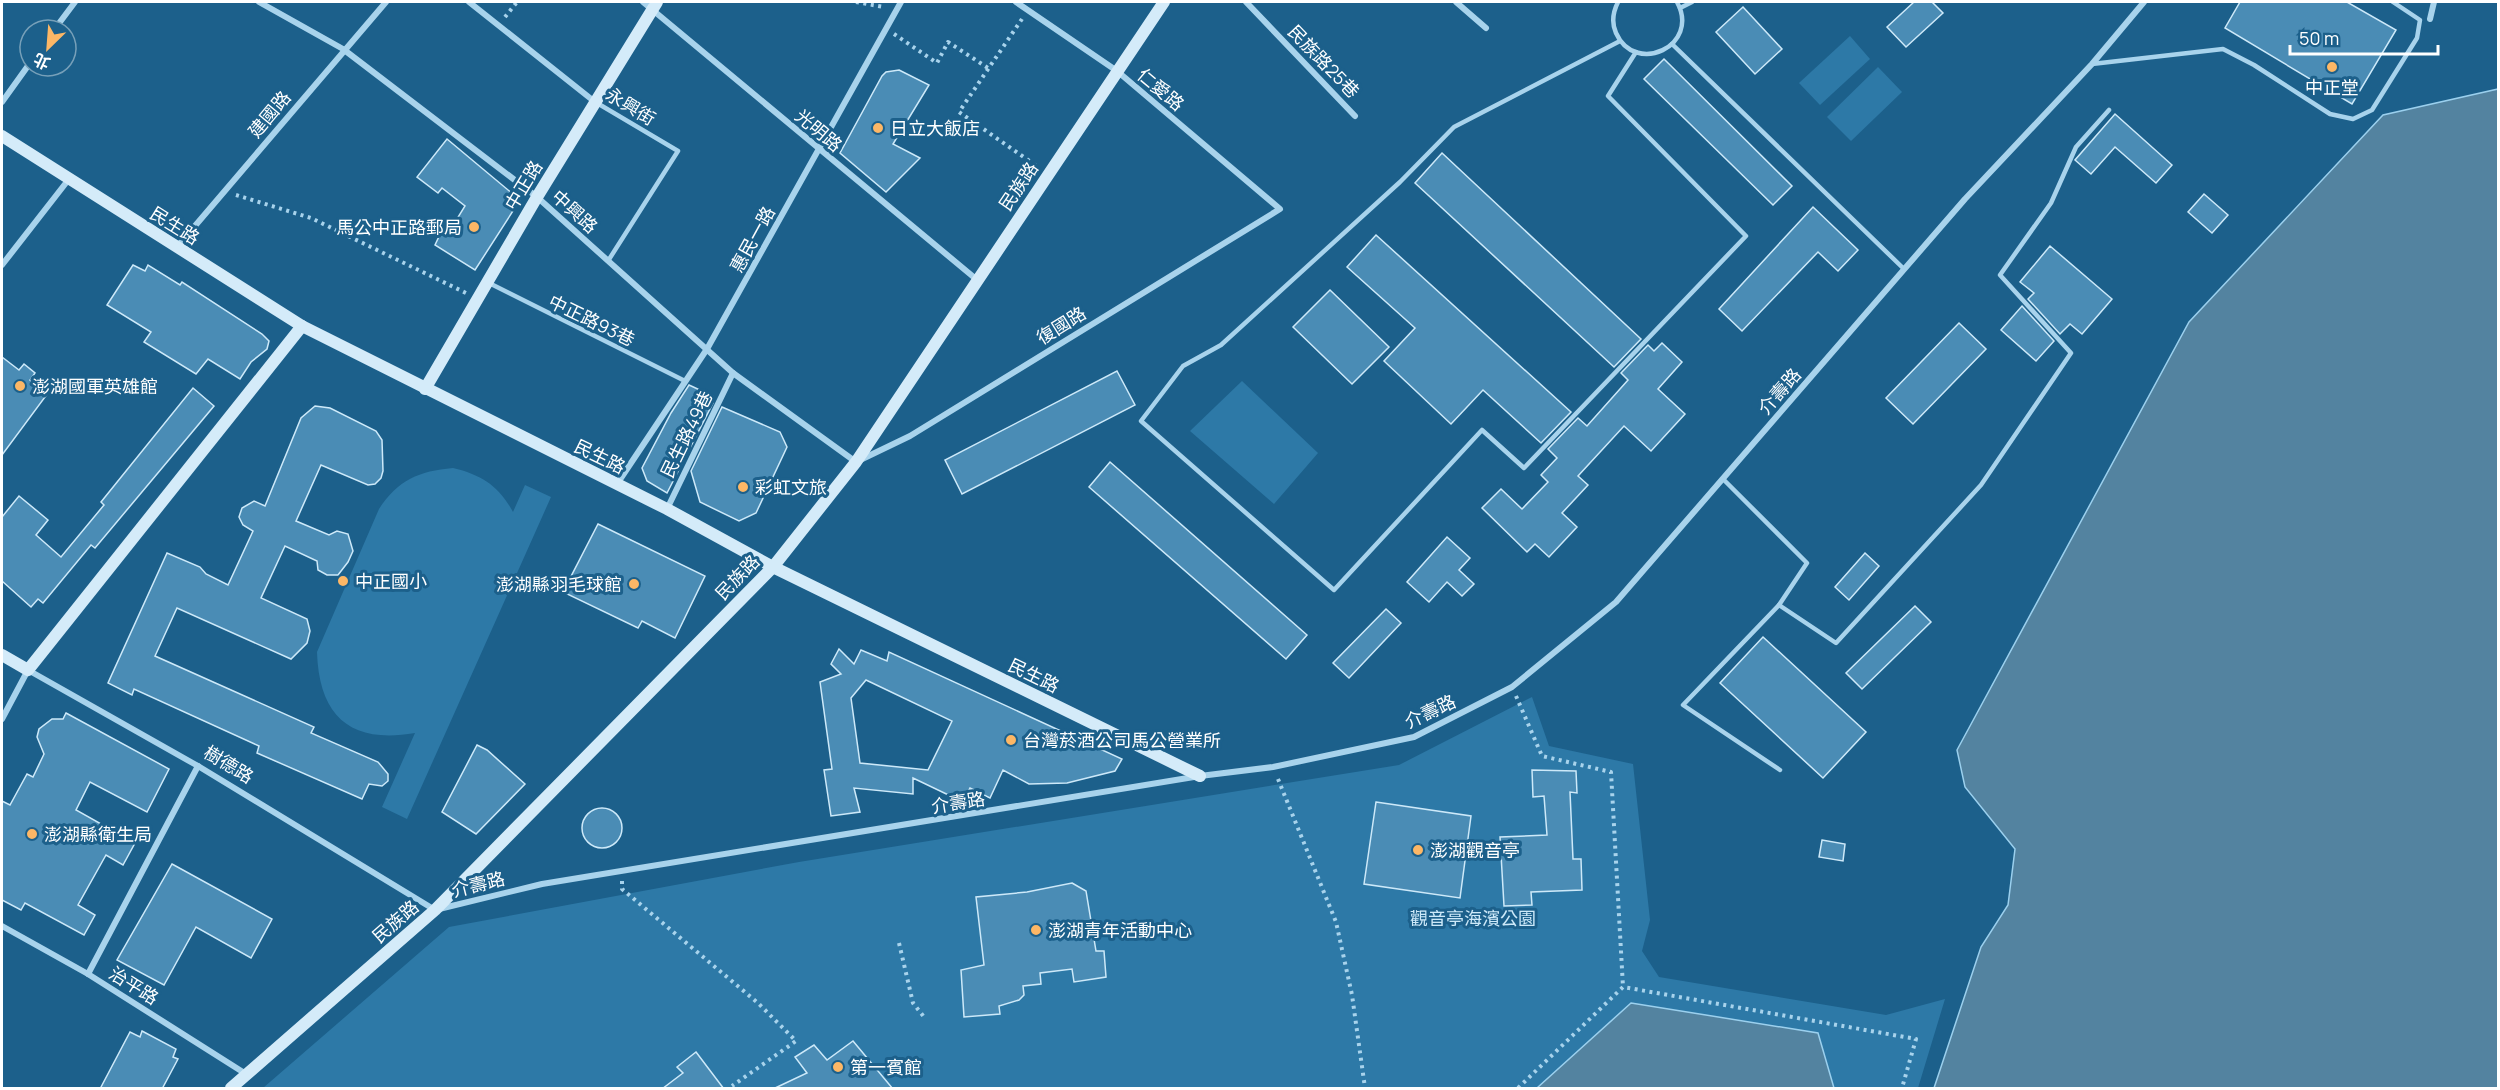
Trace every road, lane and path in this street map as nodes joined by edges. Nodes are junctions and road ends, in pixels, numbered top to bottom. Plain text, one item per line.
1 (75, 2) edge
2 (259, 2) edge
3 (386, 2) edge
4 (469, 2) edge
5 (517, 2) edge
6 (855, 2) edge
7 (902, 2) edge
8 (1016, 2) edge
9 (1164, 2) edge
10 (1246, 2) edge
11 (1456, 2) edge
12 (1618, 2) edge
13 (1677, 2) edge
14 (1692, 2) edge
15 (2144, 2) edge
16 (2393, 2) edge
17 (2434, 2) edge
18 (651, 4) edge
19 (1680, 8) junction
20 (896, 9) junction
21 (1027, 11) junction
22 (63, 18) edge
23 (2430, 19) dead end
24 (498, 25) junction
25 (886, 28) junction
26 (1486, 28) dead end
27 (1620, 41) junction
28 (1672, 44) junction
29 (343, 49) junction
30 (1636, 52) junction
31 (2092, 64) junction
32 (988, 68) junction
33 (1117, 71) junction
34 (19, 78) edge
35 (2, 102) edge
36 (595, 102) junction
37 (2109, 110) dead end
38 (1355, 116) dead end
39 (2, 136) edge
40 (819, 150) junction
41 (1048, 175) junction
42 (69, 179) junction
43 (223, 191) junction
44 (537, 197) junction
45 (1280, 208) joint
46 (177, 247) junction
47 (608, 261) junction
48 (2, 265) edge
49 (1904, 269) junction
50 (976, 279) junction
51 (487, 283) junction
52 (478, 298) junction
53 (302, 327) junction
54 (707, 349) junction
55 (733, 372) junction
56 (685, 381) junction
57 (425, 389) junction
58 (856, 462) junction
59 (1723, 479) junction
60 (617, 484) junction
61 (667, 509) junction
62 (773, 567) junction
63 (1779, 605) junction
64 (2, 655) edge
65 (28, 670) junction
66 (1512, 687) junction
67 (2, 719) edge
68 (198, 766) junction
69 (1273, 767) junction
70 (1780, 770) dead end
71 (1200, 776) junction
72 (622, 872) junction
73 (435, 910) junction
74 (2, 926) edge
75 (898, 943) dead end
76 (88, 974) junction
77 (1623, 987) junction
78 (924, 1017) dead end
79 (247, 1074) junction
80 (732, 1086) dead end
81 (231, 1089) edge
82 (1365, 1089) edge
83 (1518, 1089) edge
84 (1902, 1089) edge

1 - 22 street
2 - 29 street, 中興路
3 - 29 street, 建國路
4 - 24 street, 永興街
5 - 24 path
6 - 20 path
7 - 20 street, 惠民一路
8 - 21 street, 仁愛路
9 - 33 main road, 民族路
10 - 38 street, 民族路25巷
11 - 26 street
12 - 27 lane
13 - 19 lane
14 - 19 lane
15 - 31 street, 介壽路
16 - 31 lane
17 - 23 street
18 - 36 main road, 中正路
18 - 40 street, 光明路
19 - 28 lane
20 - 25 street, 惠民一路
21 - 32 path
21 - 33 street, 仁愛路
24 - 36 street, 永興街
25 - 32 path
25 - 40 street, 惠民一路
27 - 30 lane
27 - 30 lane
28 - 30 lane
28 - 49 lane
29 - 43 street, 建國路
29 - 44 street, 中興路
31 - 49 street, 介壽路
32 - 41 path
33 - 41 main road, 民族路
33 - 45 street, 仁愛路
34 - 35 street
36 - 44 main road, 中正路
36 - 47 lane, 永興街
37 - 63 lane
39 - 42 main road, 民生路
40 - 50 street, 光明路
40 - 54 street, 惠民一路
41 - 50 main road, 民族路
42 - 46 main road, 民生路
42 - 48 street
43 - 46 street, 建國路
43 - 52 path
44 - 47 street, 中興路
44 - 51 main road, 中正路
45 - 58 street, 復國路
46 - 53 main road, 民生路
47 - 54 street, 中興路
49 - 59 street, 介壽路
50 - 58 main road, 民族路
51 - 52 main road, 中正路
51 - 56 lane, 中正路93巷
52 - 57 main road, 中正路
53 - 57 main road, 民生路
53 - 65 main road
54 - 55 street, 中興路
54 - 56 street, 惠民一路
55 - 58 street, 中興路
55 - 61 street, 民生路49巷
56 - 60 street, 惠民一路
57 - 60 main road, 民生路
58 - 62 main road, 民族路
59 - 63 lane
59 - 66 street, 介壽路
60 - 61 main road, 民生路
61 - 62 main road, 民生路
62 - 71 main road, 民生路
62 - 73 main road, 民族路
63 - 70 lane
64 - 65 main road, 樹德路
65 - 67 street
65 - 68 street, 樹德路
66 - 69 street, 介壽路
66 - 77 path
68 - 73 street, 樹德路
68 - 76 street
69 - 71 street, 介壽路
69 - 82 path
71 - 72 street, 介壽路
72 - 73 street, 介壽路
72 - 80 path
73 - 79 main road, 民族路
74 - 76 street, 治平路
75 - 78 path
76 - 79 street, 治平路
77 - 83 path
77 - 84 path
79 - 81 main road, 民族路

